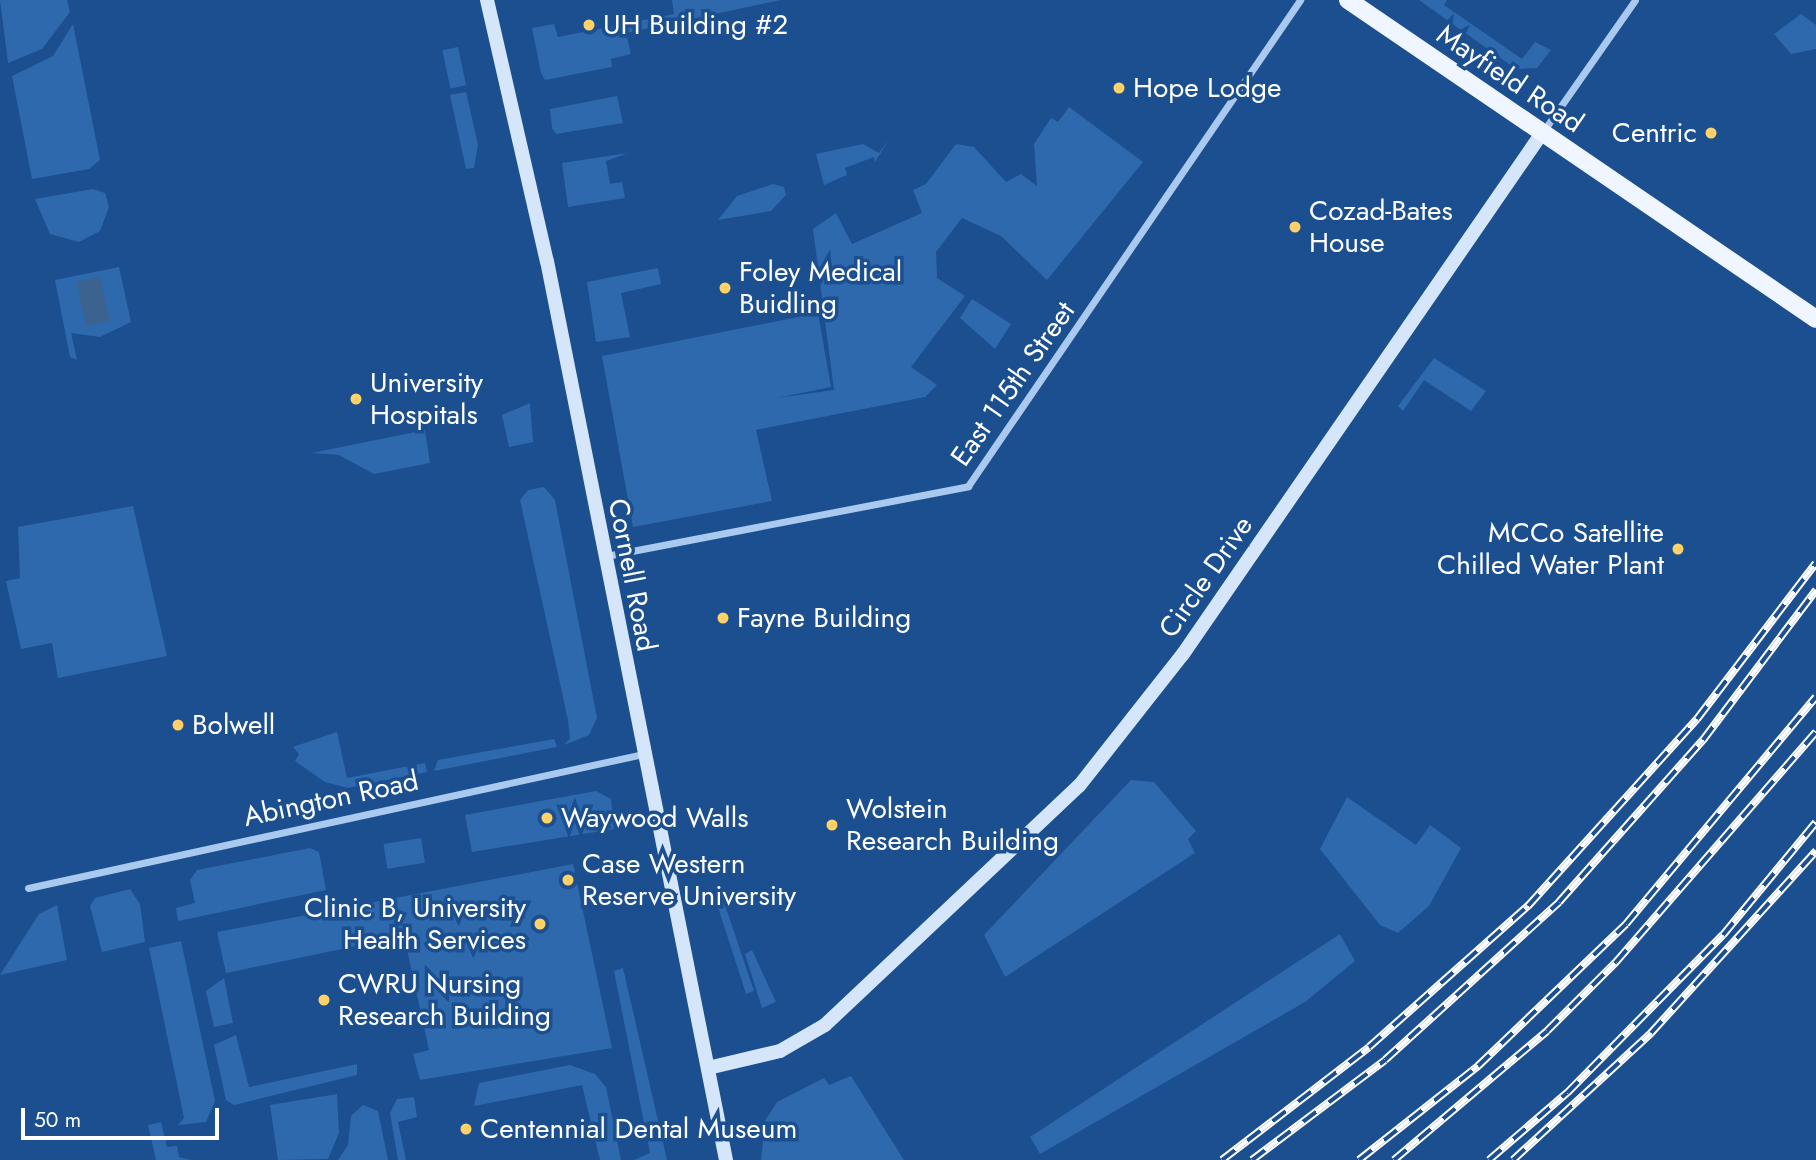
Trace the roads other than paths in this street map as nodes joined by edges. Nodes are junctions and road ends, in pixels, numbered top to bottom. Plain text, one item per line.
1 (486, 0) edge
2 (1300, 0) edge
3 (1348, 0) edge
4 (1635, 0) edge
5 (1542, 133) junction
6 (1816, 319) edge
7 (604, 556) junction
8 (643, 754) junction
9 (28, 888) dead end
10 (708, 1068) junction
11 (726, 1160) edge

1 - 7 street, Cornell Road
2 - 7 street, East 115th Street
3 - 5 main road, Mayfield Road
4 - 5 street, Circle Drive
5 - 6 main road, Mayfield Road
5 - 10 street, Circle Drive
7 - 8 street, Cornell Road
8 - 9 street, Abington Road
8 - 10 street, Cornell Road
10 - 11 street, Cornell Road

